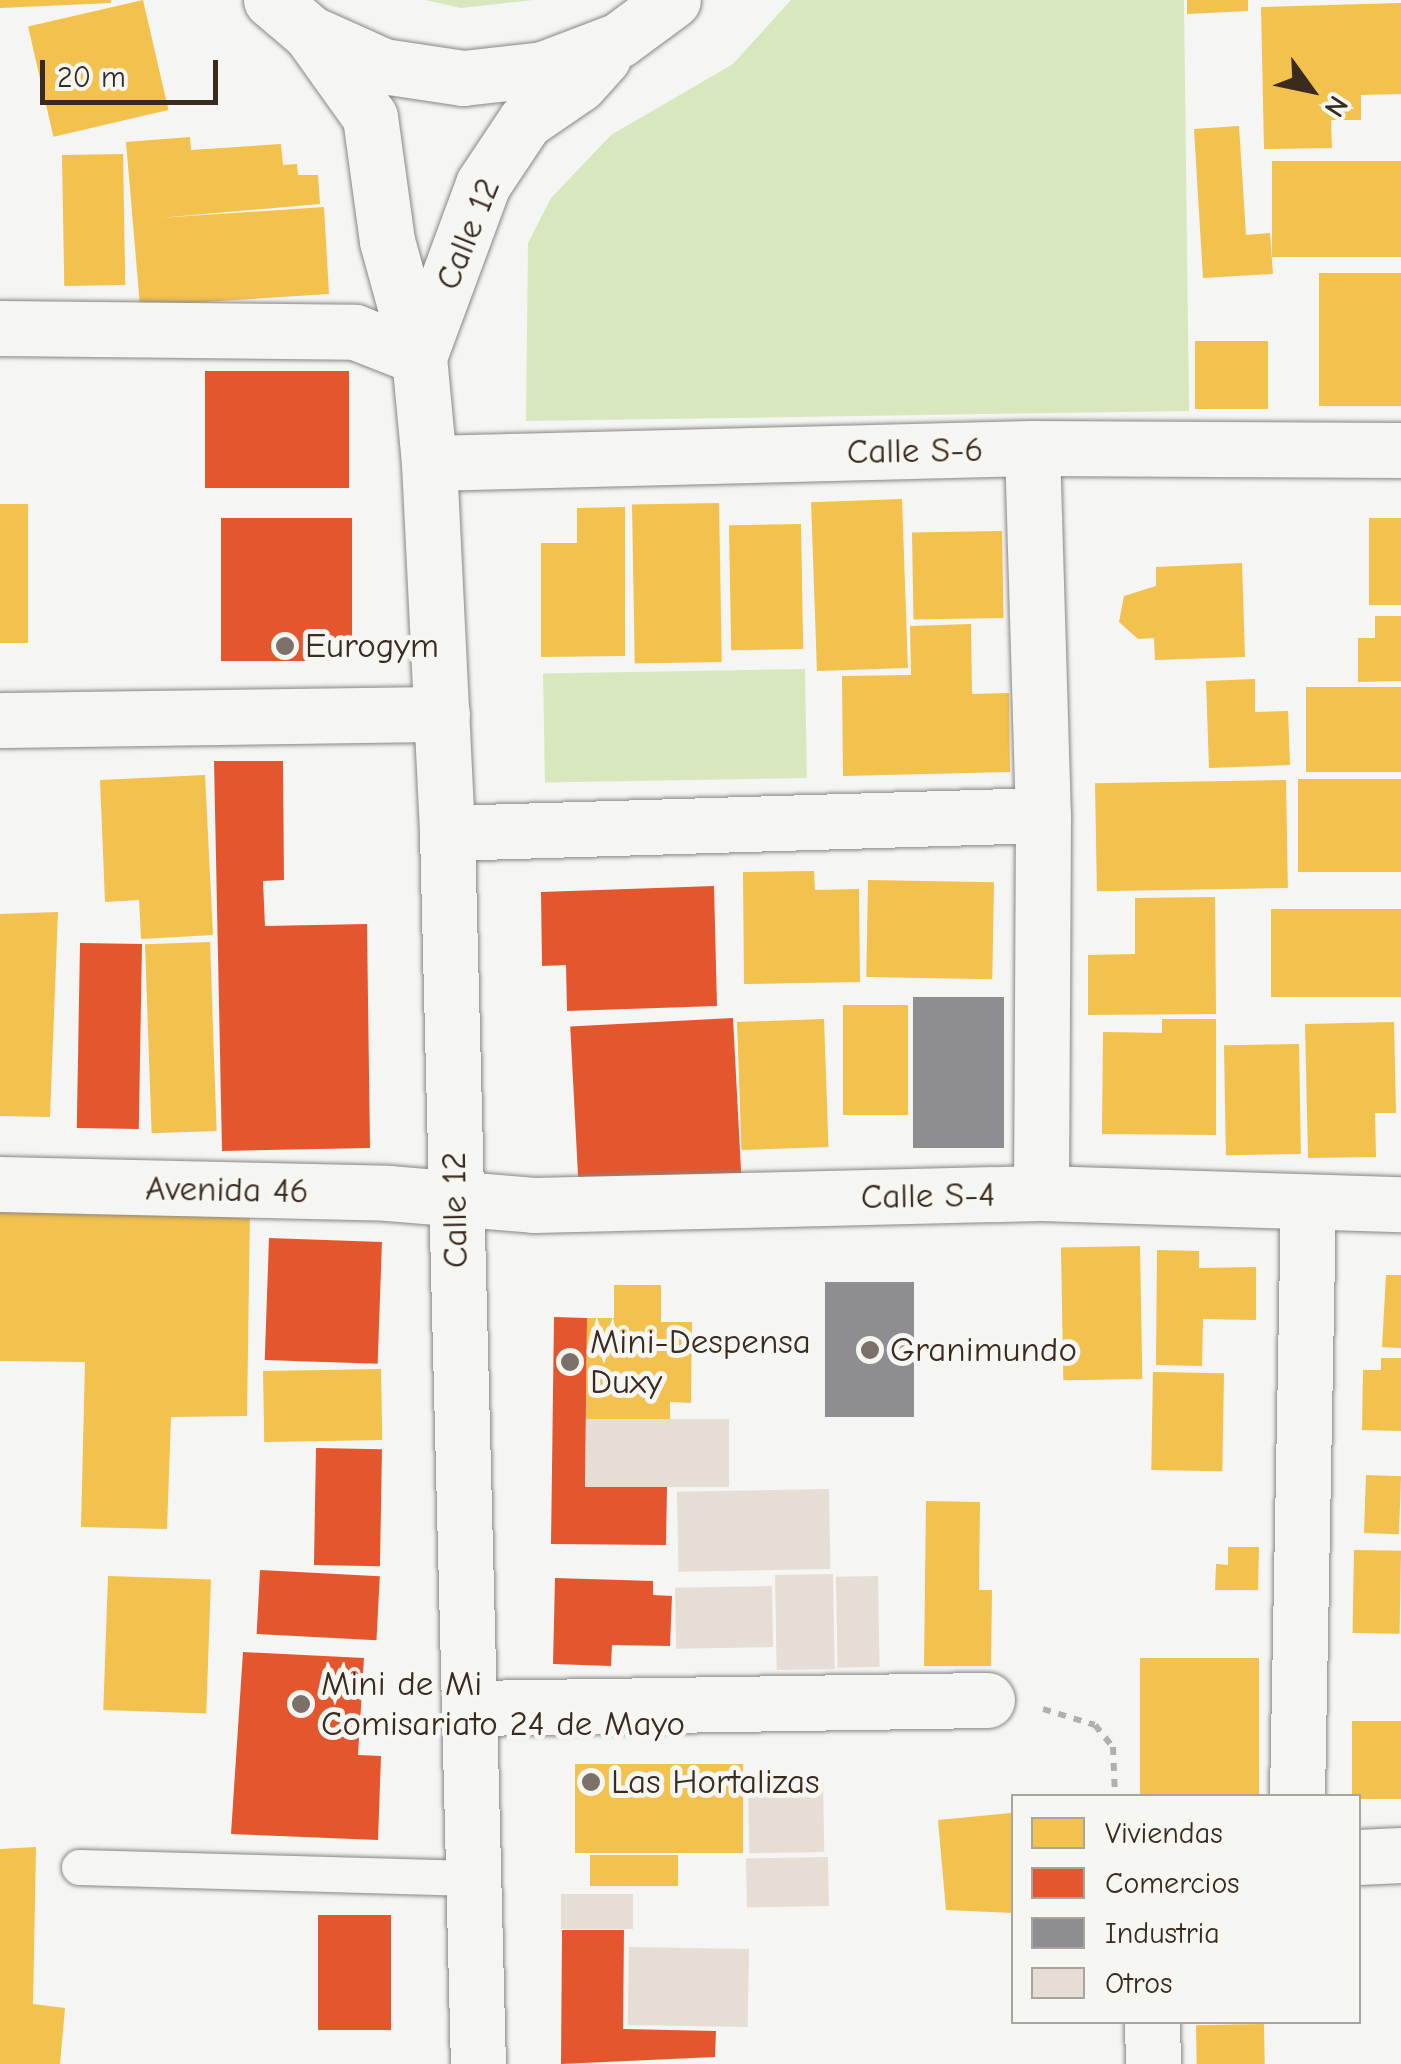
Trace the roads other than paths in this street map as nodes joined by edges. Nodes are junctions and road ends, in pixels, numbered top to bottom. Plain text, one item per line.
1 (673, 0) edge
2 (291, 17) edge
3 (619, 40) junction
4 (0, 328) edge
5 (418, 357) junction
6 (1032, 448) junction
7 (1401, 450) edge
8 (429, 463) junction
9 (442, 714) junction
10 (0, 720) edge
11 (1043, 815) junction
12 (447, 833) junction
13 (0, 1184) edge
14 (1041, 1194) junction
15 (454, 1199) junction
16 (1308, 1202) junction
17 (1401, 1204) edge
18 (987, 1700) road end
19 (470, 1708) junction
20 (1297, 1794) edge
21 (1401, 1855) edge
22 (1361, 1857) edge
23 (79, 1868) dead end
24 (472, 1878) junction
25 (1152, 2024) edge
26 (478, 2064) edge
27 (1153, 2064) edge

1 - 3 street
2 - 3 street
2 - 5 street, Calle 12
3 - 5 street, Calle 12
4 - 5 street
5 - 8 street, Calle 12
6 - 7 street, Calle S-6
6 - 8 street, Calle S-6
6 - 11 street
8 - 9 street, Calle 12
9 - 10 street
9 - 12 street, Calle 12
11 - 12 street
11 - 14 street
12 - 15 street, Calle 12
13 - 15 street, Avenida 46
14 - 15 street, Calle S-4
14 - 16 street, Calle S-4
15 - 19 street, Calle 12
16 - 17 street, Calle S-4
16 - 20 street
18 - 19 street
19 - 24 street, Calle 12
21 - 22 street
23 - 24 lane
24 - 26 street, Calle 12
25 - 27 street

